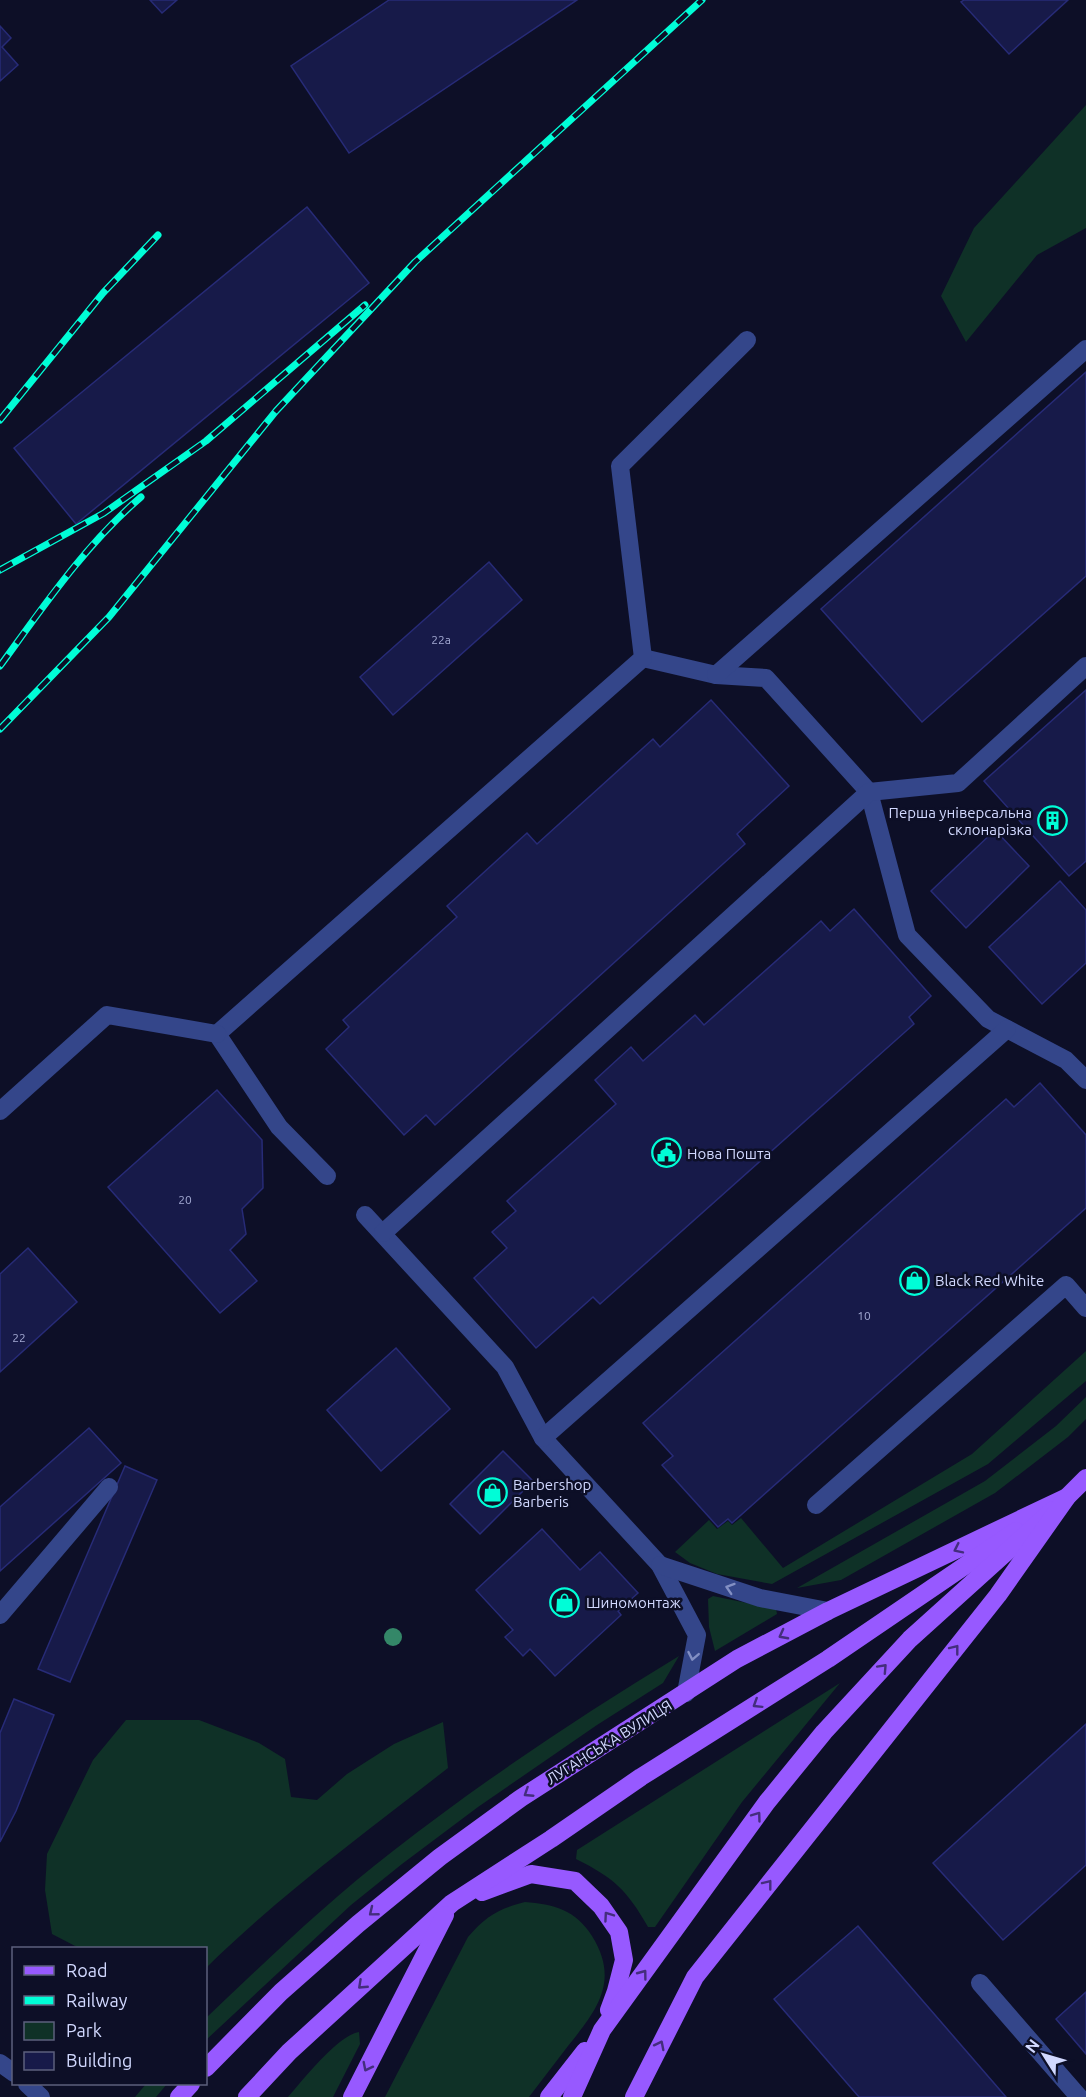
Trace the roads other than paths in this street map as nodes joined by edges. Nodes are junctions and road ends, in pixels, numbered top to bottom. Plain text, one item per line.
1 (747, 340) dead end
2 (1086, 349) edge
3 (643, 658) junction
4 (1086, 666) edge
5 (716, 675) junction
6 (869, 792) junction
7 (1007, 1029) junction
8 (217, 1034) junction
9 (1086, 1080) edge
10 (0, 1111) edge
11 (327, 1176) dead end
12 (365, 1215) dead end
13 (383, 1233) junction
14 (1086, 1308) edge
15 (543, 1438) junction
16 (1086, 1478) edge
17 (109, 1487) dead end
18 (1067, 1497) junction
19 (816, 1505) dead end
20 (660, 1565) junction
21 (828, 1611) junction
22 (0, 1615) edge
23 (686, 1693) junction
24 (452, 1902) junction
25 (980, 1983) dead end
26 (602, 2030) junction
27 (207, 2066) edge
28 (28, 2085) edge
29 (190, 2085) edge
30 (40, 2097) edge
31 (179, 2097) edge
32 (247, 2097) edge
33 (352, 2097) edge
34 (549, 2097) edge
35 (572, 2097) edge
36 (634, 2097) edge
37 (1079, 2097) edge

1 - 3 street
2 - 5 street
3 - 5 street
3 - 8 street
4 - 6 street
5 - 6 street
6 - 7 street
6 - 13 street
7 - 9 street
7 - 15 street
8 - 10 street
8 - 11 street
12 - 13 street
13 - 15 street
14 - 19 street
15 - 20 street
16 - 18 main road, ЛУГАНСЬКА ВУЛИЦЯ
17 - 22 street
18 -> 21 main road, ЛУГАНСЬКА ВУЛИЦЯ
18 -> 24 main road
26 -> 18 main road
36 -> 18 main road, ЛУГАНСЬКА ВУЛИЦЯ
21 -> 20 street
20 -> 23 street
21 -> 23 main road, ЛУГАНСЬКА ВУЛИЦЯ
23 -> 27 main road, ЛУГАНСЬКА ВУЛИЦЯ
26 -> 24 main road
24 -> 32 main road
24 -> 33 main road
25 - 37 street
26 - 34 main road
26 - 35 main road
28 - 30 street
29 - 31 main road

